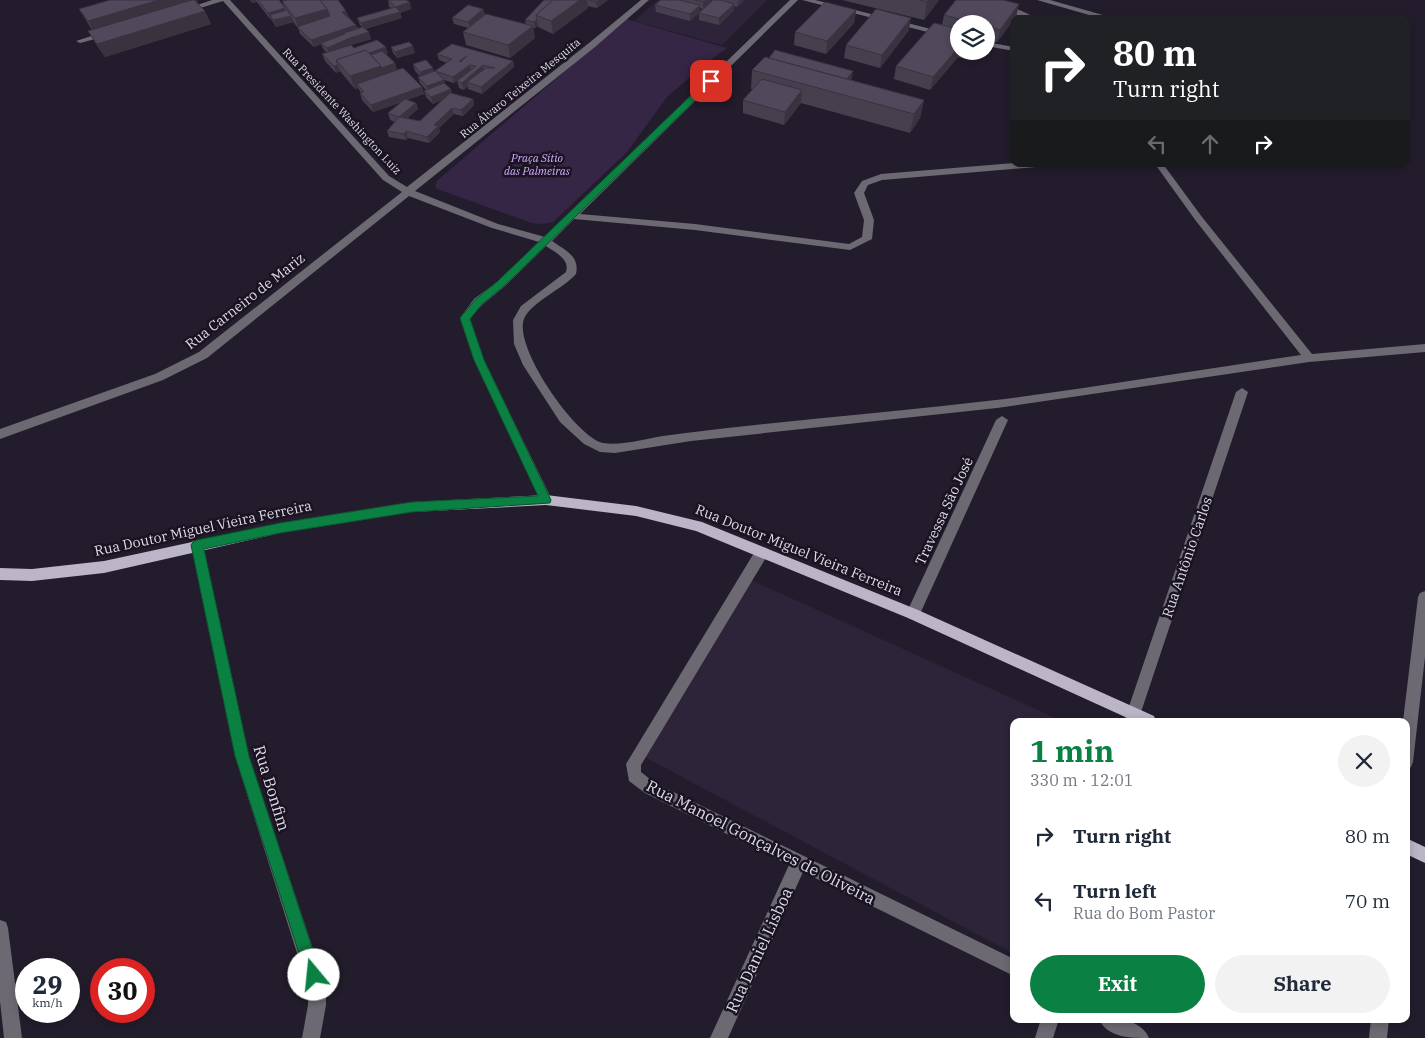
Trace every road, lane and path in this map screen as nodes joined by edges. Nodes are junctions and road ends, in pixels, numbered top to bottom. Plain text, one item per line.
1 (220, 0) edge
2 (226, 0) edge
3 (645, 0) edge
4 (794, 0) edge
5 (806, 0) edge
6 (970, 0) edge
7 (1041, 0) edge
8 (173, 14) edge
9 (1023, 15) edge
10 (1099, 15) edge
11 (118, 30) edge
12 (950, 36) edge
13 (80, 41) dead end
14 (995, 46) edge
15 (1010, 48) edge
16 (1010, 166) edge
17 (1161, 167) edge
18 (408, 192) junction
19 (572, 216) junction
20 (545, 240) junction
21 (1425, 348) edge
22 (1309, 358) junction
23 (1242, 392) dead end
24 (1002, 420) dead end
25 (0, 434) edge
26 (546, 500) junction
27 (197, 545) junction
28 (762, 552) junction
29 (0, 574) edge
30 (1425, 597) edge
31 (914, 614) junction
32 (1132, 717) edge
33 (1410, 727) edge
34 (1410, 848) edge
35 (1425, 855) edge
36 (799, 862) junction
37 (0, 928) edge
38 (1010, 966) edge
39 (1049, 1023) edge
40 (1115, 1023) edge
41 (1380, 1023) edge
42 (13, 1038) edge
43 (311, 1038) edge
44 (719, 1038) edge
45 (1044, 1038) edge
46 (1140, 1038) edge
47 (1378, 1038) edge

1 - 8 street
2 - 18 street, Rua Presidente Washington Luiz
3 - 18 street, Rua Álvaro Teixeira Mesquita
4 - 19 street
5 - 12 street
6 - 9 street
7 - 10 street
11 - 13 street
14 - 15 street
16 - 19 street
17 - 22 street
18 - 20 street, Rua Presidente Washington Luiz
18 - 25 street, Rua Carneiro de Mariz
19 - 20 street
20 - 22 street
20 - 26 street
21 - 22 street
23 - 32 street, Rua Antônio Carlos
24 - 31 street, Travessa São José
26 - 27 main road, Rua Doutor Miguel Vieira Ferreira
26 - 28 main road, Rua Doutor Miguel Vieira Ferreira
27 - 29 main road, Rua Doutor Miguel Vieira Ferreira
27 - 43 street, Rua Bonfim
28 - 31 main road, Rua Doutor Miguel Vieira Ferreira
28 - 36 street, Rua Manoel Gonçalves de Oliveira
30 - 33 street
31 - 32 main road, Rua Doutor Miguel Vieira Ferreira
34 - 35 main road
36 - 38 street, Rua Manoel Gonçalves de Oliveira
36 - 44 street, Rua Daniel Lisboa
37 - 42 street
39 - 45 street
40 - 46 street
41 - 47 street

